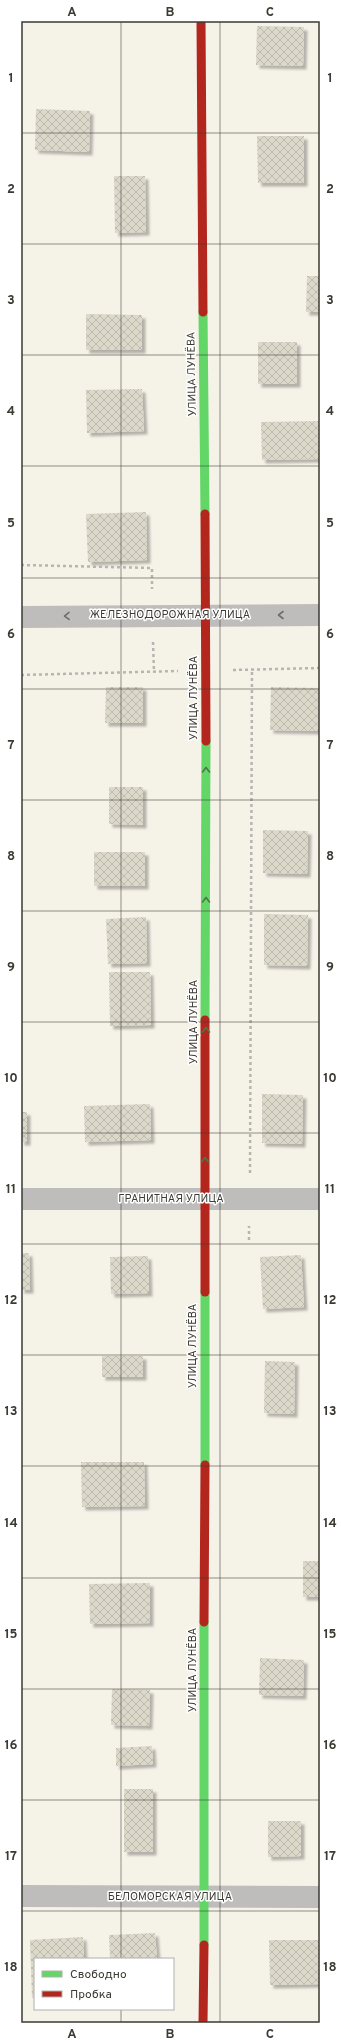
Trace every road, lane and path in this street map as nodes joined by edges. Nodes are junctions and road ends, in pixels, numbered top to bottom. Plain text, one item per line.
1 (201, 21) edge
2 (206, 615) junction
3 (320, 615) edge
4 (21, 617) edge
5 (320, 668) edge
6 (252, 669) junction
7 (206, 670) junction
8 (21, 675) edge
9 (21, 1199) edge
10 (205, 1199) junction
11 (250, 1199) junction
12 (320, 1199) edge
13 (249, 1240) dead end
14 (21, 1896) edge
15 (204, 1897) junction
16 (320, 1897) edge
17 (203, 2023) edge

1 - 2 street, УЛИЦА ЛУНЁВА
3 -> 2 street, ЖЕЛЕЗНОДОРОЖНАЯ УЛИЦА
2 -> 4 street, ЖЕЛЕЗНОДОРОЖНАЯ УЛИЦА
2 - 7 street, УЛИЦА ЛУНЁВА
5 - 6 path
6 - 7 path
6 - 11 path
7 - 8 path
10 -> 7 street, УЛИЦА ЛУНЁВА
9 - 10 street, ГРАНИТНАЯ УЛИЦА
10 - 11 street, ГРАНИТНАЯ УЛИЦА
10 - 15 street, УЛИЦА ЛУНЁВА
11 - 12 street, ГРАНИТНАЯ УЛИЦА
11 - 13 path
14 - 15 street, БЕЛОМОРСКАЯ УЛИЦА
15 - 16 street, БЕЛОМОРСКАЯ УЛИЦА
15 - 17 street, УЛИЦА ЛУНЁВА

